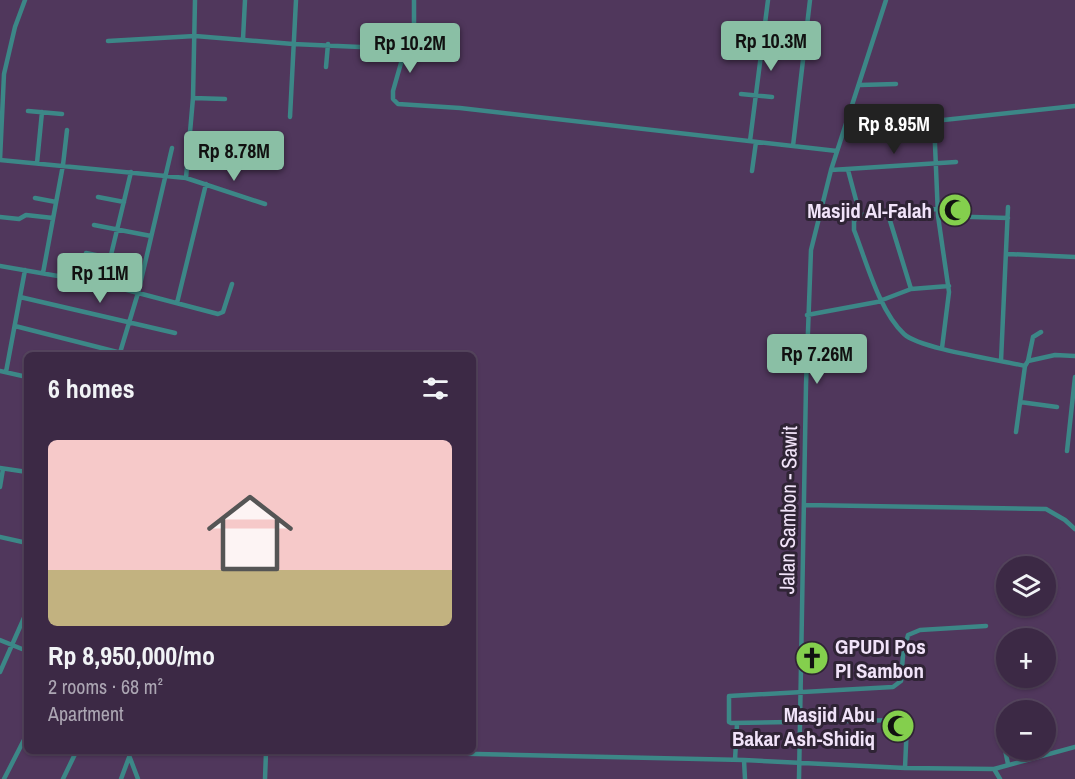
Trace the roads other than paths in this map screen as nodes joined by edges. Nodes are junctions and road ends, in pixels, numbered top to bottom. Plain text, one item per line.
1 (26, 0) edge
2 (195, 0) edge
3 (245, 0) edge
4 (296, 0) edge
5 (414, 0) edge
6 (768, 0) edge
7 (810, 0) edge
8 (886, 0) edge
9 (195, 36) junction
10 (750, 36) dead end
11 (764, 37) junction
12 (243, 39) junction
13 (779, 39) dead end
14 (108, 40) dead end
15 (293, 44) junction
16 (328, 44) junction
17 (405, 49) junction
18 (326, 67) dead end
19 (897, 84) dead end
20 (860, 85) junction
21 (741, 94) dead end
22 (756, 95) junction
23 (772, 97) dead end
24 (193, 98) junction
25 (225, 99) dead end
26 (1075, 106) edge
27 (28, 111) dead end
28 (42, 112) junction
29 (62, 114) dead end
30 (290, 117) dead end
31 (67, 130) dead end
32 (753, 142) junction
33 (793, 146) junction
34 (172, 148) dead end
35 (837, 151) junction
36 (0, 160) edge
37 (956, 162) dead end
38 (38, 163) junction
39 (936, 163) junction
40 (63, 165) junction
41 (831, 170) junction
42 (848, 170) junction
43 (752, 171) dead end
44 (131, 172) junction
45 (165, 176) junction
46 (186, 178) junction
47 (206, 184) junction
48 (98, 197) dead end
49 (35, 198) dead end
50 (56, 202) junction
51 (124, 202) junction
52 (265, 204) dead end
53 (1008, 207) dead end
54 (938, 209) junction
55 (888, 214) junction
56 (860, 215) junction
57 (938, 216) junction
58 (0, 217) edge
59 (53, 218) junction
60 (1008, 218) junction
61 (94, 225) dead end
62 (117, 231) junction
63 (151, 236) junction
64 (86, 253) dead end
65 (1008, 254) junction
66 (1075, 256) edge
67 (110, 258) junction
68 (0, 266) edge
69 (25, 270) junction
70 (43, 273) junction
71 (104, 284) junction
72 (232, 284) dead end
73 (949, 286) junction
74 (911, 289) junction
75 (138, 293) junction
76 (20, 297) junction
77 (882, 300) junction
78 (177, 303) junction
79 (807, 315) junction
80 (129, 322) junction
81 (15, 326) junction
82 (1041, 332) dead end
83 (175, 333) dead end
84 (942, 348) junction
85 (112, 352) edge
86 (120, 352) edge
87 (1075, 356) edge
88 (1001, 361) junction
89 (1026, 364) junction
90 (3, 371) edge
91 (24, 376) edge
92 (1075, 379) edge
93 (1020, 402) junction
94 (1074, 404) edge
95 (1057, 407) dead end
96 (1016, 432) dead end
97 (1067, 451) dead end
98 (1, 468) edge
99 (24, 472) edge
100 (0, 487) edge
101 (805, 505) junction
102 (1075, 529) edge
103 (0, 538) edge
104 (24, 542) edge
105 (24, 618) edge
106 (986, 626) dead end
107 (0, 640) edge
108 (13, 645) junction
109 (24, 650) edge
110 (0, 672) edge
111 (799, 692) junction
112 (800, 722) junction
113 (737, 724) junction
114 (24, 740) edge
115 (1075, 747) edge
116 (75, 754) edge
117 (131, 754) edge
118 (266, 754) edge
119 (476, 754) edge
120 (130, 758) junction
121 (735, 760) junction
122 (744, 760) junction
123 (1008, 760) edge
124 (799, 763) junction
125 (1008, 764) junction
126 (905, 768) junction
127 (994, 769) junction
128 (4, 779) edge
129 (63, 779) edge
130 (121, 779) edge
131 (138, 779) edge
132 (265, 779) edge
133 (745, 779) edge
134 (799, 779) edge
135 (1000, 779) edge

1 - 36 street
2 - 9 street
3 - 12 street
4 - 15 street
5 - 17 street
6 - 11 street
7 - 33 street
8 - 20 street, Jalan Sambon - Sawit
9 - 12 street
9 - 14 street
9 - 24 street
10 - 11 street
11 - 13 street
11 - 22 street
12 - 15 street
15 - 16 street
15 - 30 street
16 - 17 street
16 - 18 street
17 - 32 street
19 - 20 street
20 - 35 street, Jalan Sambon - Sawit
21 - 22 street
22 - 23 street
22 - 32 street
24 - 25 street
24 - 46 street
26 - 39 street
27 - 28 street
28 - 29 street
28 - 38 street
31 - 40 street
32 - 33 street
32 - 43 street
33 - 35 street
34 - 45 street
35 - 41 street, Jalan Sambon - Sawit
36 - 38 street
37 - 39 street
38 - 40 street
39 - 42 street
39 - 54 street
40 - 44 street
40 - 50 street
41 - 42 street
41 - 79 street, Jalan Sambon - Sawit
42 - 56 street
44 - 45 street
44 - 51 street
45 - 46 street
45 - 63 street
46 - 47 street
47 - 52 street
47 - 78 street
48 - 51 street
49 - 50 street
50 - 59 street
51 - 62 street
53 - 60 street
54 - 55 street
54 - 57 street
55 - 56 street
55 - 74 street
56 - 77 street
57 - 60 street
57 - 73 street
58 - 59 street
59 - 70 street
60 - 65 street
61 - 62 street
62 - 63 street
62 - 67 street
63 - 75 street
64 - 67 street
65 - 66 street
65 - 88 street
67 - 71 street
68 - 69 street
69 - 70 street
69 - 76 street
70 - 71 street
71 - 75 street
72 - 78 street
73 - 74 street
73 - 84 street
74 - 77 street
75 - 78 street
75 - 80 street
76 - 80 street
76 - 81 street
77 - 79 street
77 - 84 street
79 - 101 street, Jalan Sambon - Sawit
80 - 83 street
80 - 86 street
81 - 85 street
81 - 90 street
82 - 89 street
84 - 88 street
87 - 89 street
88 - 89 street
89 - 93 street
90 - 91 street
92 - 94 street
93 - 95 street
93 - 96 street
94 - 97 street
98 - 99 street
98 - 100 street
101 - 102 street
101 - 111 street, Jalan Sambon - Sawit
103 - 104 street
105 - 108 street
106 - 111 street
107 - 108 street
108 - 109 street
108 - 110 street
111 - 112 street, Jalan Sambon - Sawit
111 - 113 street
112 - 113 street
112 - 124 street, Jalan Sambon - Sawit
112 - 126 street
113 - 121 street
114 - 128 street
115 - 125 street
116 - 129 street
117 - 120 street
118 - 132 street
119 - 121 street
120 - 130 street
120 - 131 street
121 - 122 street
122 - 124 street
122 - 133 street
123 - 125 street
124 - 126 street
124 - 134 street, Jalan Sambon - Sawit
125 - 127 street
126 - 127 street
127 - 135 street

